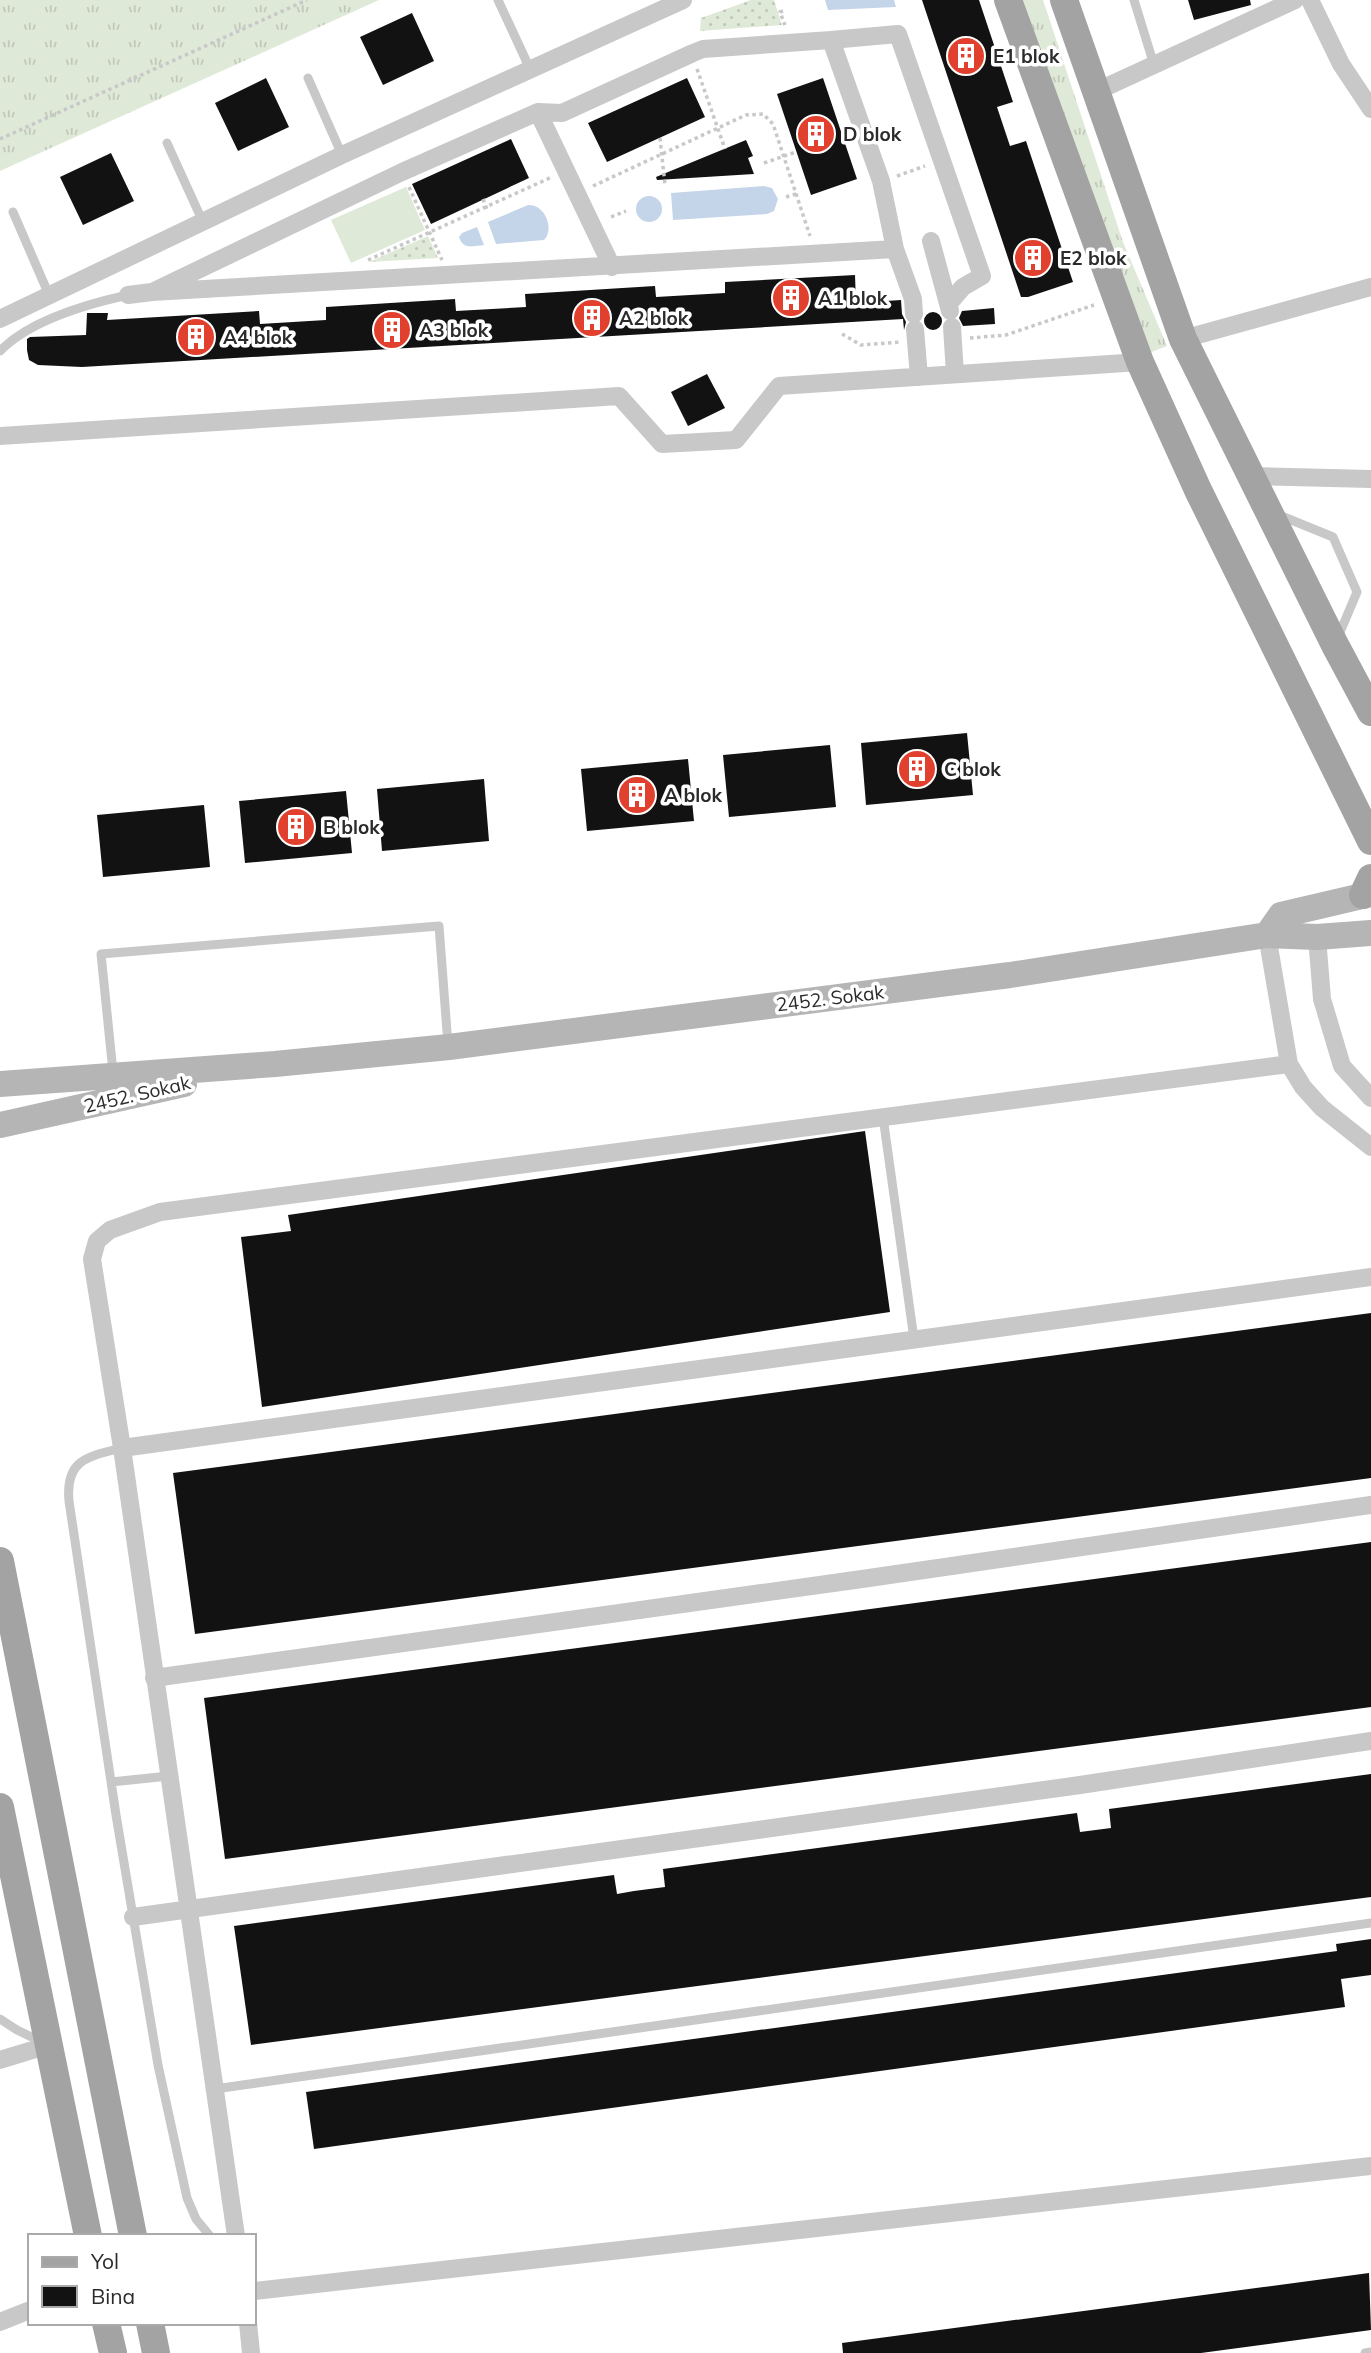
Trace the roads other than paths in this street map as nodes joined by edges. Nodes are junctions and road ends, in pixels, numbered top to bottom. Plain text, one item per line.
1 (498, 0) edge
2 (1008, 0) edge
3 (1064, 0) edge
4 (1134, 0) edge
5 (1295, 0) edge
6 (1310, 0) edge
7 (676, 1) edge
8 (831, 40) junction
9 (1154, 65) junction
10 (530, 69) junction
11 (308, 78) dead end
12 (1095, 92) junction
13 (1371, 109) edge
14 (538, 112) junction
15 (167, 143) dead end
16 (342, 155) junction
17 (13, 212) dead end
18 (202, 220) junction
19 (931, 241) dead end
20 (895, 249) junction
21 (612, 267) junction
22 (1371, 287) edge
23 (152, 292) junction
24 (49, 295) junction
25 (128, 295) joint
26 (0, 319) edge
27 (951, 320) junction
28 (1183, 338) junction
29 (0, 351) edge
30 (1140, 362) junction
31 (955, 374) junction
32 (919, 377) junction
33 (0, 436) edge
34 (1252, 476) junction
35 (1371, 479) edge
36 (1268, 510) junction
37 (1335, 645) junction
38 (1368, 702) edge
39 (1371, 841) edge
40 (1368, 889) edge
41 (1371, 933) edge
42 (1267, 935) junction
43 (1317, 937) junction
44 (449, 1047) junction
45 (275, 1064) junction
46 (1289, 1064) junction
47 (114, 1076) junction
48 (0, 1084) edge
49 (1371, 1098) edge
50 (883, 1117) junction
51 (0, 1125) edge
52 (1371, 1147) edge
53 (1371, 1277) edge
54 (914, 1339) junction
55 (122, 1448) junction
56 (1371, 1505) edge
57 (0, 1561) edge
58 (154, 1678) junction
59 (1371, 1741) edge
60 (169, 1776) junction
61 (111, 1782) junction
62 (0, 1807) edge
63 (189, 1909) junction
64 (133, 1917) junction
65 (1371, 1923) edge
66 (0, 2019) edge
67 (49, 2045) junction
68 (0, 2060) edge
69 (215, 2089) junction
70 (1371, 2165) edge
71 (88, 2234) edge
72 (132, 2234) edge
73 (208, 2234) edge
74 (236, 2234) edge
75 (256, 2291) edge
76 (28, 2311) edge
77 (0, 2322) edge
78 (106, 2325) edge
79 (150, 2325) edge
80 (248, 2325) edge
81 (1371, 2352) edge
82 (113, 2353) edge
83 (156, 2353) edge
84 (251, 2353) edge
85 (1365, 2353) edge

1 - 10 lane
2 - 30 main road
3 - 12 main road
4 - 9 lane
5 - 9 street
6 - 13 street
7 - 10 street
8 - 14 street
8 - 20 street
8 - 27 street
9 - 12 street
10 - 16 street
11 - 16 lane
12 - 28 main road
14 - 21 street
14 - 23 street
15 - 18 lane
16 - 18 street
17 - 24 lane
18 - 24 street
19 - 27 street
20 - 21 street
20 - 32 street
21 - 23 street
22 - 28 street
23 - 25 street
24 - 26 street
25 - 29 lane
27 - 31 street
28 - 34 main road
30 - 31 street
30 - 39 main road
31 - 32 street
32 - 33 street
34 - 35 street
34 - 36 main road
36 - 37 main road
36 - 37 lane
37 - 38 main road
40 - 42 main road
41 - 43 main road, 2452. Sokak
42 - 43 main road, 2452. Sokak
42 - 44 main road, 2452. Sokak
42 - 46 street
43 - 49 street
44 - 45 main road, 2452. Sokak
44 - 47 lane
45 - 47 main road, 2452. Sokak
45 - 51 main road, 2452. Sokak
46 - 50 street
46 - 52 street
47 - 48 main road, 2452. Sokak
50 - 54 lane
50 - 55 street
53 - 54 street
54 - 55 street
55 - 58 street
55 - 61 lane
56 - 58 street
57 - 72 main road
58 - 60 street
59 - 63 street
60 - 61 lane
60 - 63 street
61 - 64 lane
62 - 67 main road
63 - 64 street
63 - 69 street
64 - 73 lane
65 - 69 lane
66 - 67 lane
67 - 68 street
67 - 71 main road
69 - 74 street
70 - 75 street
76 - 77 street
78 - 82 main road
79 - 83 main road
80 - 84 street
81 - 85 lane

